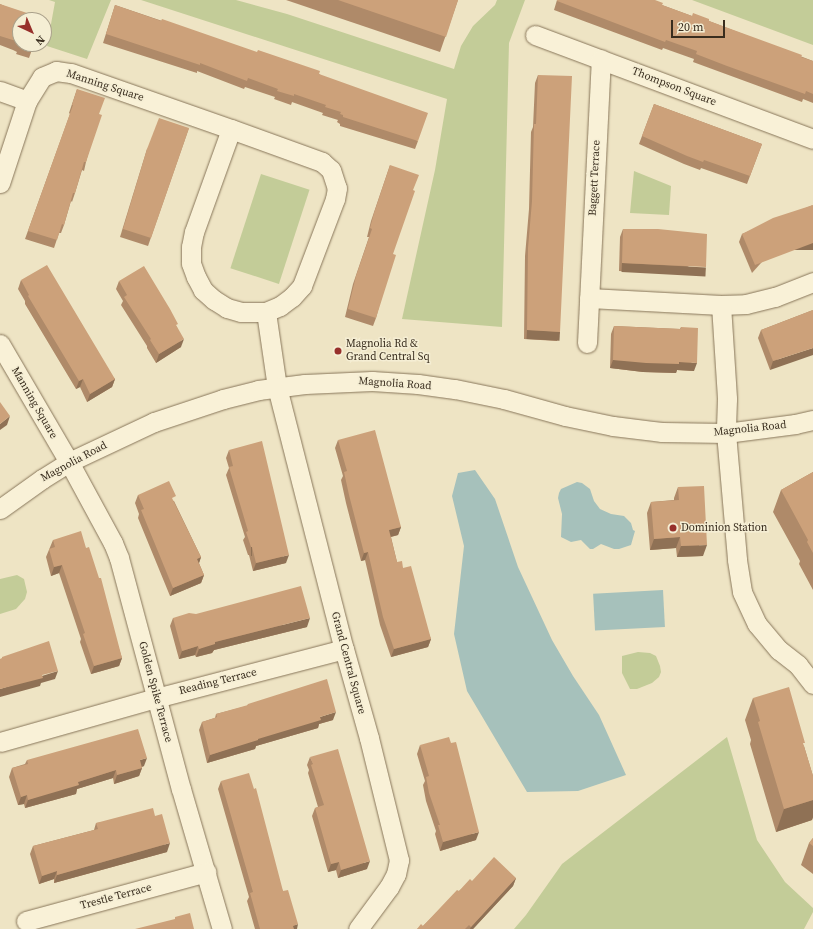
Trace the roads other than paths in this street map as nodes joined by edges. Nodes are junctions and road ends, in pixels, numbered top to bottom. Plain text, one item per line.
1 (535, 34) dead end
2 (601, 59) junction
3 (0, 91) edge
4 (28, 101) junction
5 (231, 129) junction
6 (813, 139) edge
7 (0, 183) edge
8 (813, 282) edge
9 (590, 298) junction
10 (721, 305) junction
11 (266, 312) junction
12 (587, 343) dead end
13 (1, 350) edge
14 (277, 387) junction
15 (813, 420) edge
16 (726, 433) junction
17 (69, 462) junction
18 (0, 509) edge
19 (344, 649) junction
20 (813, 684) edge
21 (156, 698) junction
22 (0, 742) edge
23 (206, 872) junction
24 (26, 921) dead end
25 (222, 929) edge
26 (358, 929) edge

1 - 2 street, Thompson Square
2 - 6 street, Thompson Square
2 - 9 street, Baggett Terrace
3 - 4 street
4 - 5 street, Manning Square
4 - 7 street, Manning Square
5 - 11 street, Manning Square
5 - 11 street, Manning Square
8 - 10 street
9 - 10 street
9 - 12 street, Baggett Terrace
10 - 16 street
11 - 14 street
13 - 17 street, Manning Square
14 - 16 street, Magnolia Road
14 - 17 street, Magnolia Road
14 - 19 street, Grand Central Square
15 - 16 street, Magnolia Road
16 - 20 street
17 - 18 street, Magnolia Road
17 - 21 street, Golden Spike Terrace
19 - 21 street, Reading Terrace
19 - 26 street, Grand Central Square
21 - 22 street, Reading Terrace
21 - 23 street, Golden Spike Terrace
23 - 24 street, Trestle Terrace
23 - 25 street, Golden Spike Terrace

